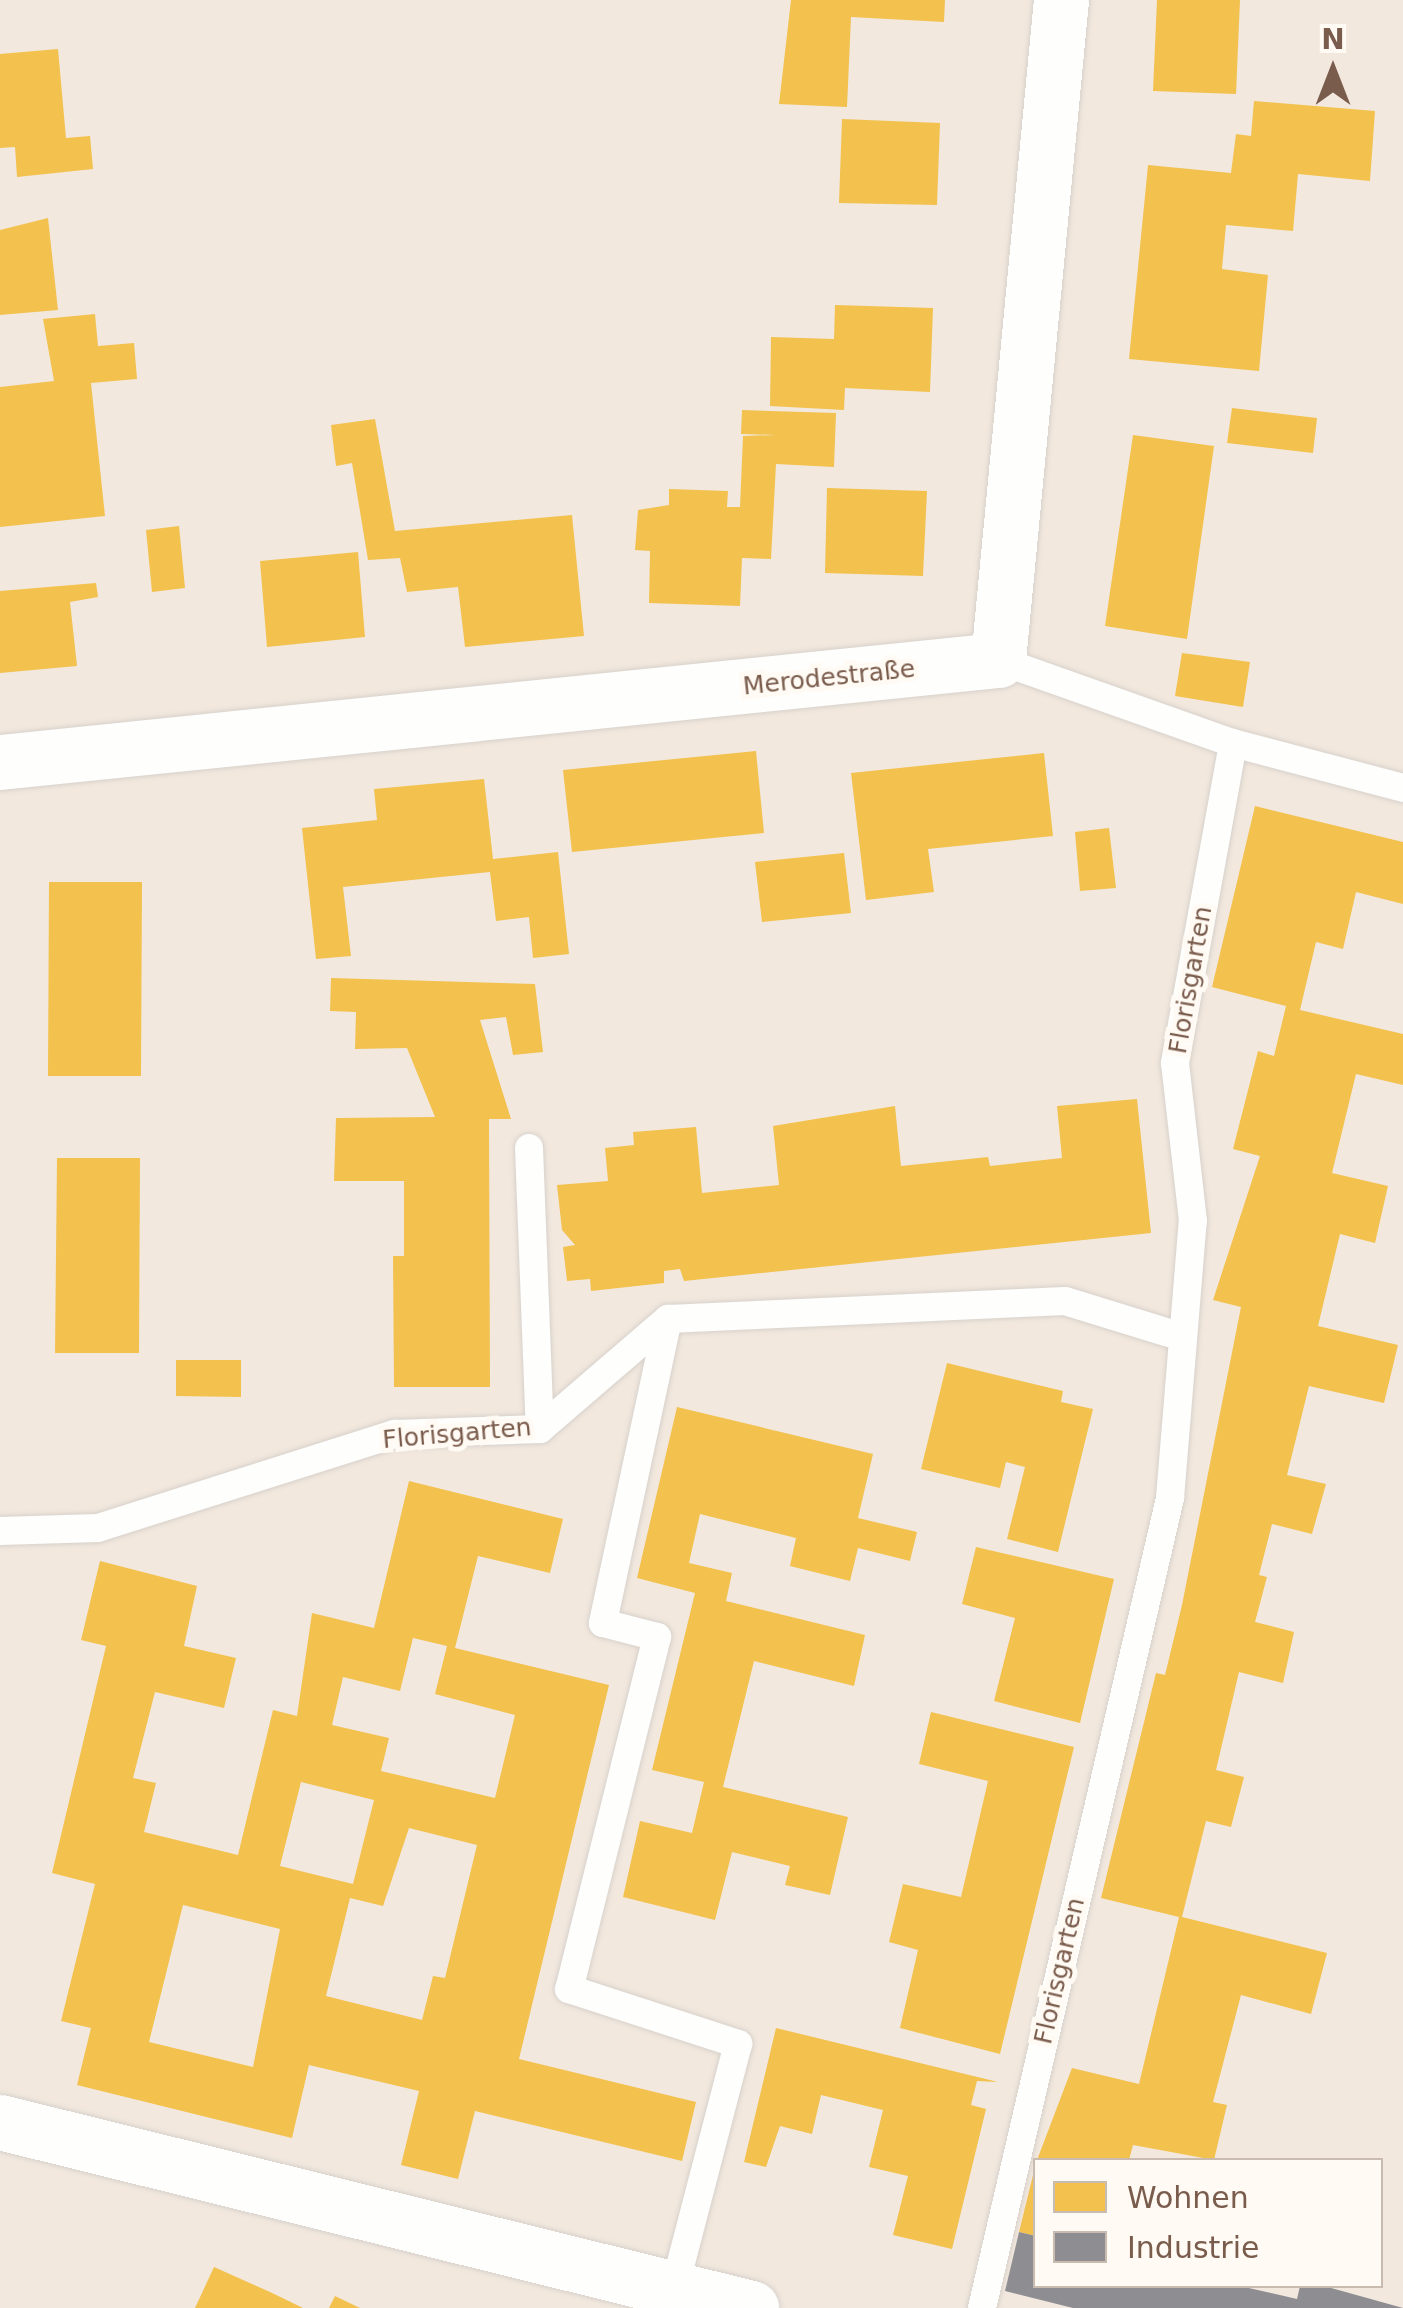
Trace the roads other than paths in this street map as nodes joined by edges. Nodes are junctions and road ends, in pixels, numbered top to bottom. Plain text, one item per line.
1 (1061, 0) edge
2 (998, 660) junction
3 (1234, 743) junction
4 (0, 762) edge
5 (1403, 788) edge
6 (529, 1148) dead end
7 (668, 1319) junction
8 (1182, 1337) junction
9 (540, 1428) junction
10 (0, 1531) edge
11 (0, 2122) edge
12 (674, 2289) junction
13 (751, 2308) edge
14 (982, 2308) edge

1 - 2 street
2 - 3 lane
2 - 4 street, Merodestraße
3 - 5 lane
3 - 8 lane, Florisgarten
6 - 9 lane
7 - 8 lane
7 - 9 lane, Florisgarten
7 - 12 lane
8 - 14 lane, Florisgarten
9 - 10 lane, Florisgarten
11 - 12 street
12 - 13 street

